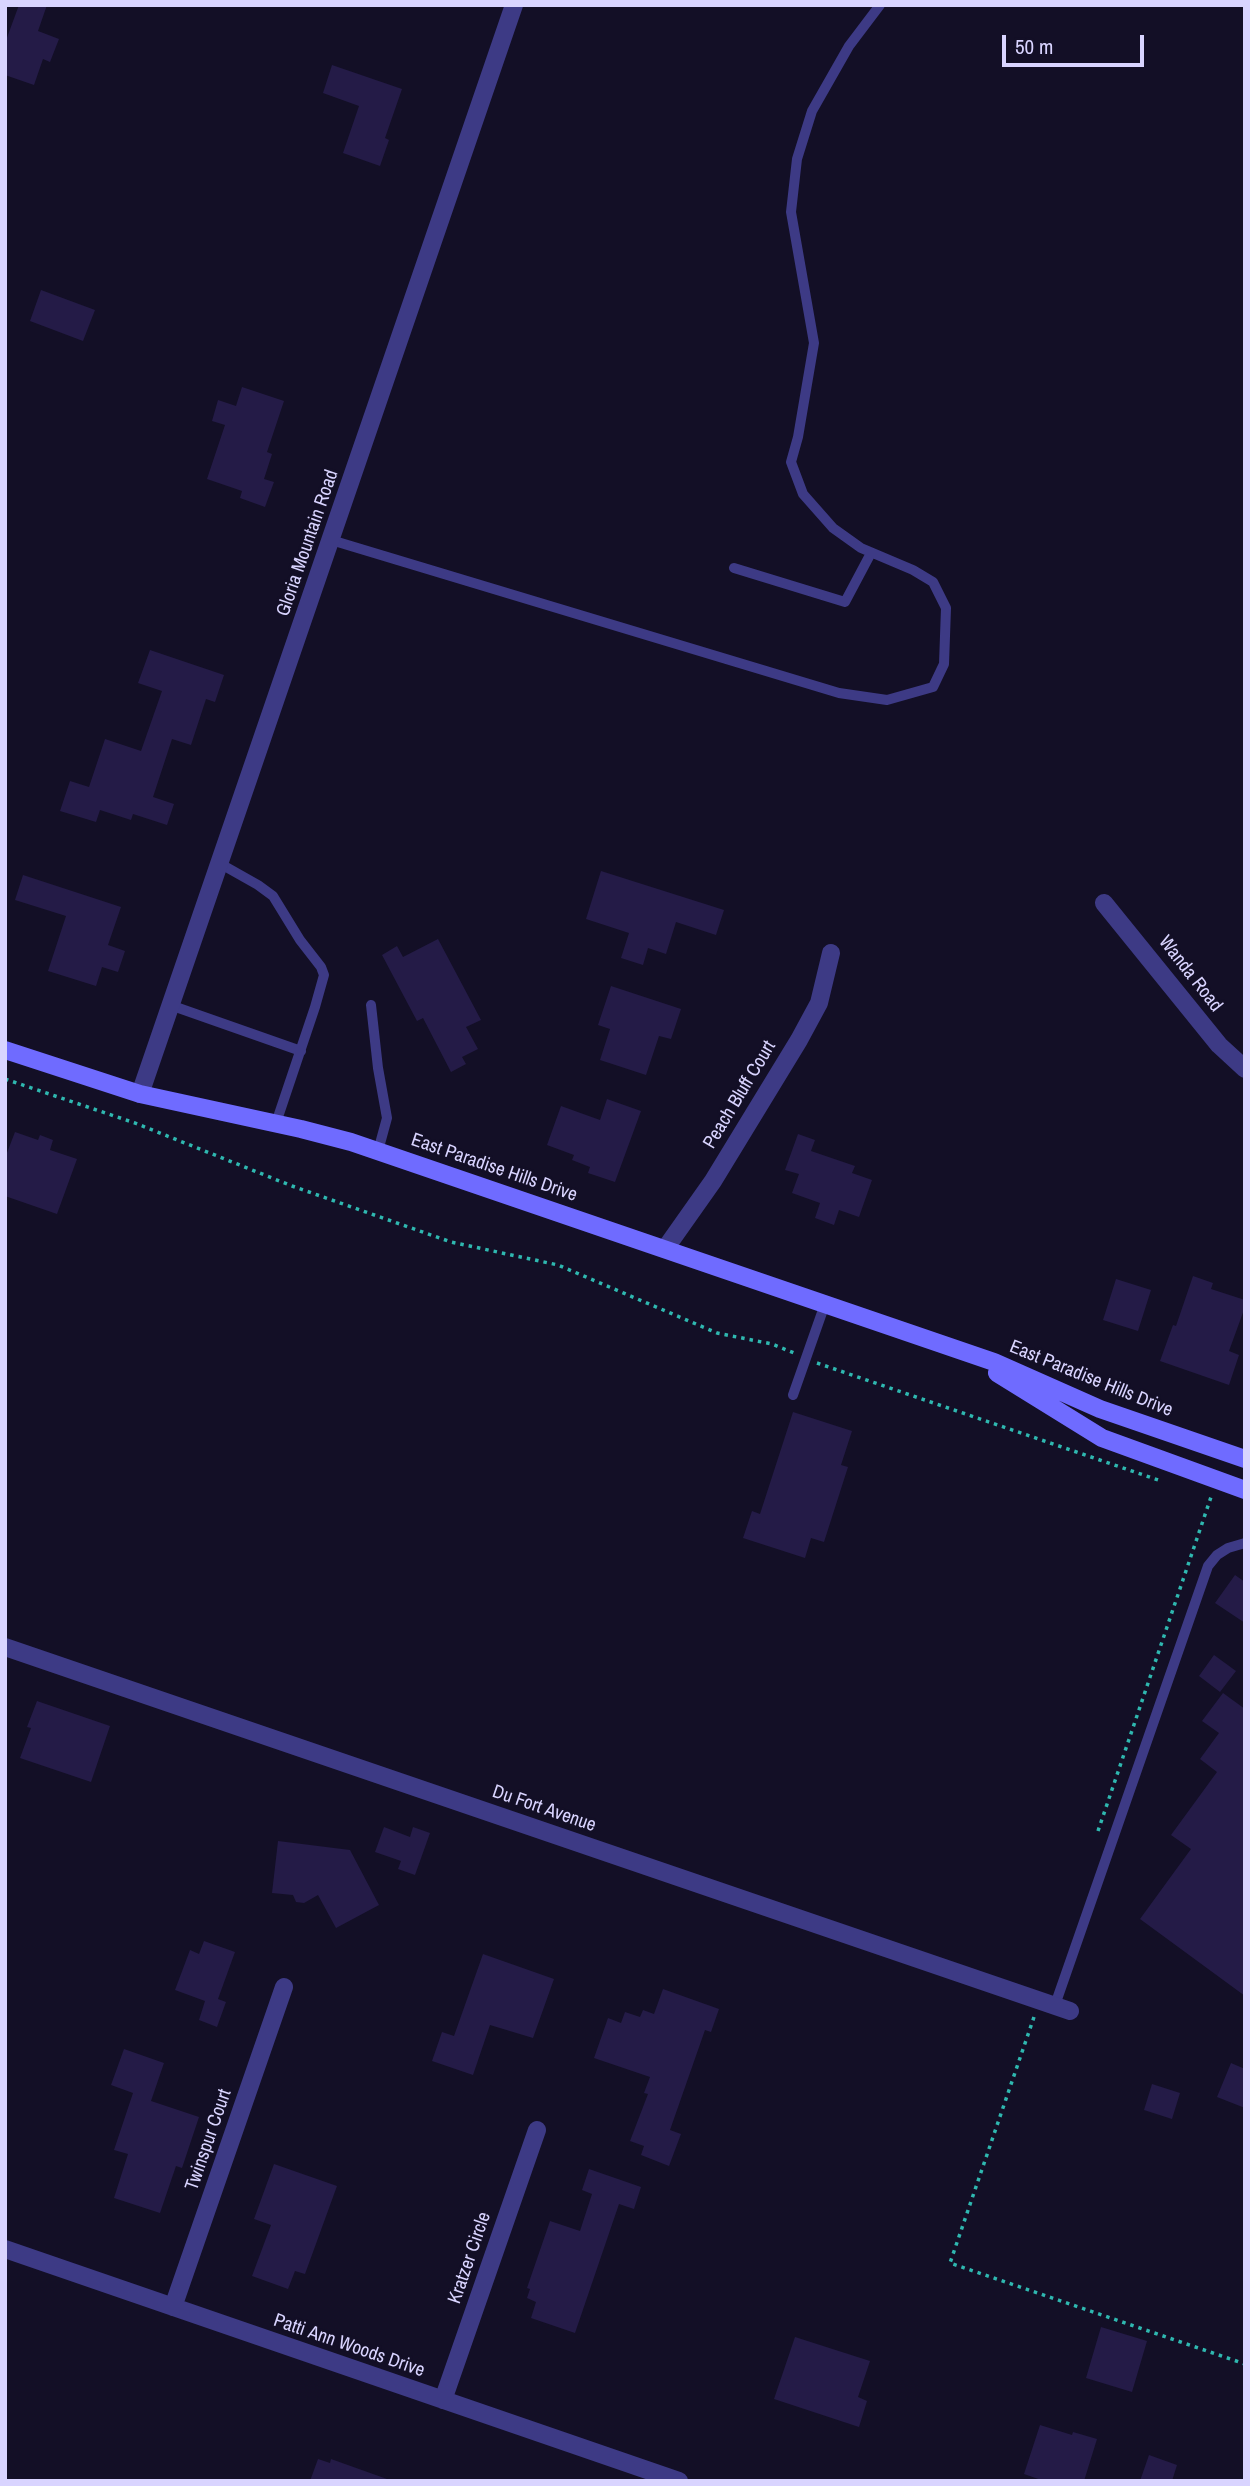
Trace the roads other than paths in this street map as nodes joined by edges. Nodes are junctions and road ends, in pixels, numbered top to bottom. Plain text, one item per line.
1 (514, 5) edge
2 (880, 5) edge
3 (331, 540) junction
4 (871, 553) junction
5 (734, 568) dead end
6 (219, 863) junction
7 (1104, 903) dead end
8 (831, 953) dead end
9 (170, 1005) junction
10 (371, 1005) dead end
11 (5, 1050) edge
12 (300, 1051) junction
13 (1245, 1069) edge
14 (140, 1094) junction
15 (276, 1123) junction
16 (378, 1151) junction
17 (665, 1249) junction
18 (825, 1304) junction
19 (961, 1351) junction
20 (793, 1395) dead end
21 (1245, 1460) edge
22 (1245, 1490) edge
23 (1245, 1543) edge
24 (5, 1647) edge
25 (284, 1987) dead end
26 (1062, 2008) joint
27 (537, 2130) dead end
28 (5, 2249) edge
29 (173, 2307) junction
30 (443, 2400) junction
31 (679, 2481) edge

1 - 3 street, Gloria Mountain Road
2 - 4 lane
3 - 4 lane
3 - 6 street, Gloria Mountain Road
4 - 5 lane
6 - 9 street, Gloria Mountain Road
6 - 12 lane
7 - 13 street, Wanda Road
8 - 17 street, Peach Bluff Court
9 - 12 lane
9 - 14 street, Gloria Mountain Road
10 - 16 lane
11 - 14 main road, East Paradise Hills Drive
12 - 15 lane
14 - 15 main road, East Paradise Hills Drive
15 - 16 main road, East Paradise Hills Drive
16 - 17 main road, East Paradise Hills Drive
17 - 18 main road, East Paradise Hills Drive
18 - 19 main road, East Paradise Hills Drive
18 - 20 lane
19 - 21 main road, East Paradise Hills Drive
19 - 22 main road, East Paradise Hills Drive
23 - 26 lane
24 - 26 street, Du Fort Avenue
25 - 29 street, Twinspur Court
27 - 30 street, Kratzer Circle
28 - 29 street, Patti Ann Woods Drive
29 - 30 street, Patti Ann Woods Drive
30 - 31 street, Patti Ann Woods Drive

